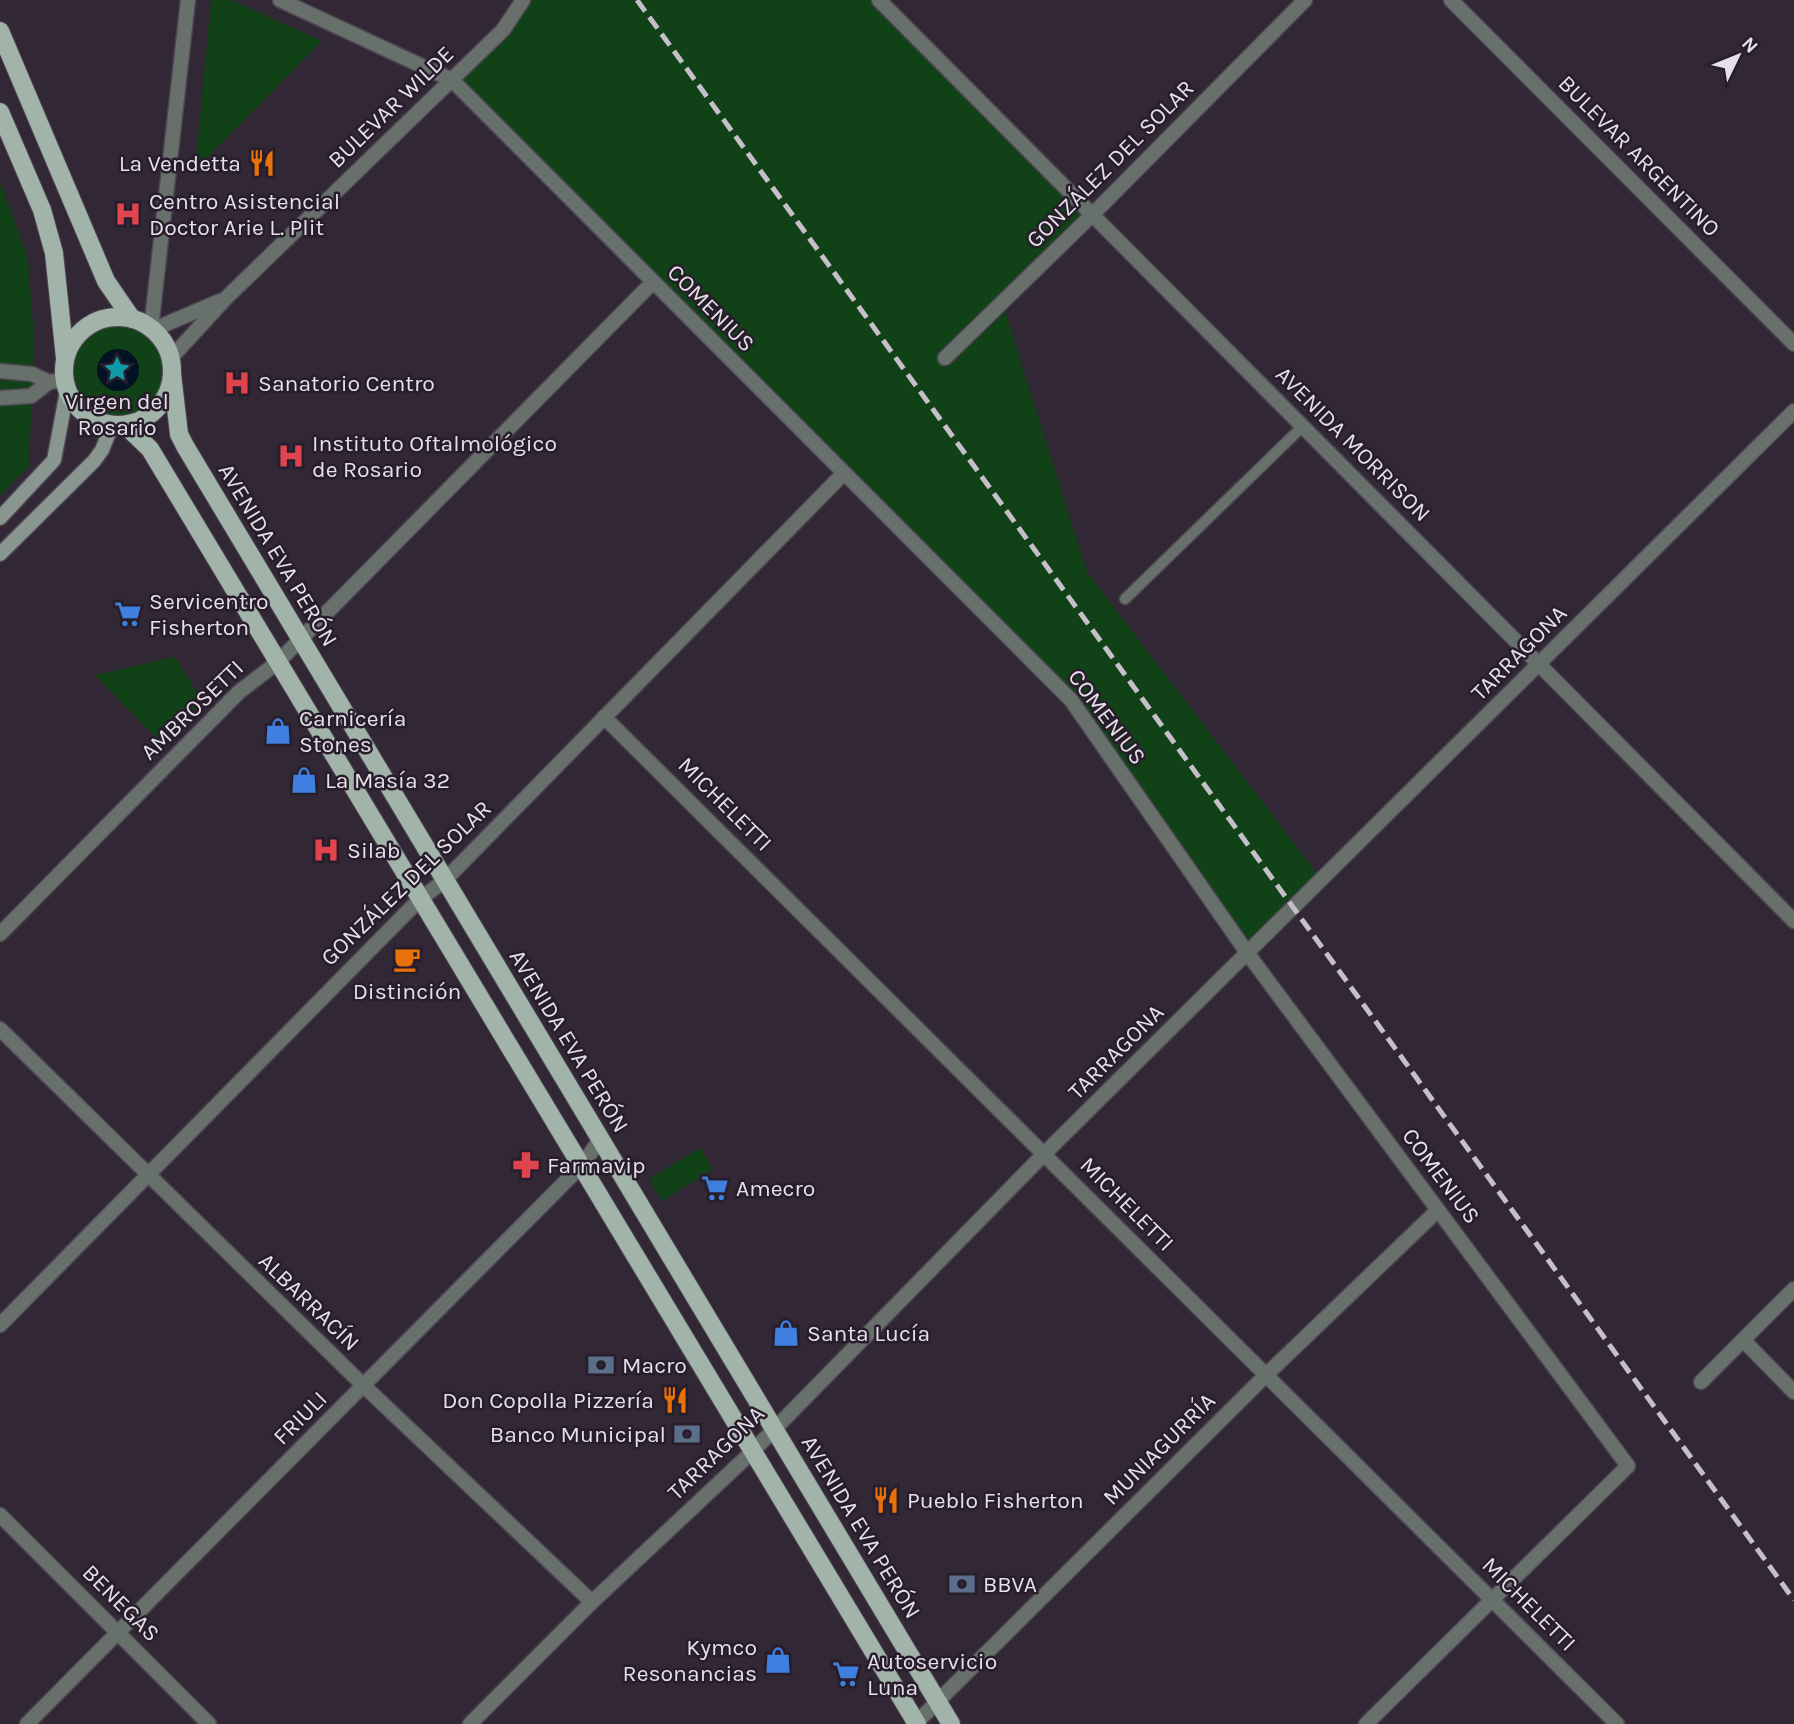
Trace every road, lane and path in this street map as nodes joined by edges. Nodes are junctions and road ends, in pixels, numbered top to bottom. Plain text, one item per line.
1 (188, 0) edge
2 (280, 0) edge
3 (523, 0) edge
4 (879, 0) edge
5 (1306, 0) edge
6 (1451, 0) edge
7 (0, 31) edge
8 (452, 80) junction
9 (0, 112) edge
10 (1093, 215) junction
11 (653, 282) junction
12 (225, 299) junction
13 (132, 319) junction
14 (152, 329) junction
15 (1794, 344) edge
16 (65, 358) junction
17 (945, 358) dead end
18 (171, 367) junction
19 (0, 372) edge
20 (60, 385) junction
21 (0, 398) edge
22 (1794, 411) edge
23 (119, 425) junction
24 (1303, 426) junction
25 (844, 473) junction
26 (0, 518) edge
27 (0, 554) edge
28 (1125, 598) dead end
29 (300, 639) junction
30 (278, 662) junction
31 (1539, 664) junction
32 (604, 717) junction
33 (444, 881) junction
34 (419, 900) junction
35 (1794, 921) edge
36 (0, 934) edge
37 (1248, 954) junction
38 (0, 1029) edge
39 (600, 1140) junction
40 (1044, 1154) junction
41 (581, 1166) junction
42 (145, 1174) junction
43 (1438, 1210) junction
44 (1794, 1289) edge
45 (0, 1325) edge
46 (1744, 1339) junction
47 (1266, 1375) junction
48 (1701, 1382) dead end
49 (364, 1386) junction
50 (1794, 1392) edge
51 (774, 1430) junction
52 (753, 1451) junction
53 (0, 1515) edge
54 (1493, 1600) junction
55 (592, 1602) junction
56 (119, 1633) junction
57 (938, 1702) junction
58 (27, 1724) edge
59 (209, 1724) edge
60 (470, 1724) edge
61 (916, 1724) edge
62 (951, 1724) edge
63 (1366, 1724) edge
64 (1617, 1724) edge

1 - 14 street
2 - 8 street
3 - 8 street, BULEVAR WILDE
4 - 10 street, AVENIDA MORRISON
5 - 10 street, GONZÁLEZ DEL SOLAR
6 - 15 street, BULEVAR ARGENTINO
7 - 13 main road
8 - 11 street, COMENIUS
8 - 12 street, BULEVAR WILDE
9 - 16 main road
10 - 17 street, GONZÁLEZ DEL SOLAR
10 - 24 street, AVENIDA MORRISON
11 - 25 street, COMENIUS
11 - 29 street, AMBROSETTI
12 - 14 street, BULEVAR WILDE
12 - 18 street, BULEVAR WILDE
13 - 14 main road
13 - 16 main road
14 - 18 main road
16 - 20 main road
18 - 23 main road
18 - 29 main road, AVENIDA EVA PERÓN
19 - 20 street
20 - 21 street
20 - 23 main road
20 - 26 main road
22 - 31 street, TARRAGONA
23 - 27 main road
23 - 30 main road
24 - 28 lane
24 - 31 street, AVENIDA MORRISON
25 - 32 street, GONZÁLEZ DEL SOLAR
25 - 37 street, COMENIUS
29 - 30 street, AMBROSETTI
29 - 33 main road, AVENIDA EVA PERÓN
30 - 34 main road
30 - 36 street, AMBROSETTI
31 - 35 street, AVENIDA MORRISON
31 - 37 street, TARRAGONA
32 - 33 street, GONZÁLEZ DEL SOLAR
32 - 40 street, MICHELETTI
33 - 34 street, GONZÁLEZ DEL SOLAR
33 - 39 main road, AVENIDA EVA PERÓN
34 - 41 main road
34 - 42 street, GONZÁLEZ DEL SOLAR
37 - 40 street, TARRAGONA
37 - 43 street, COMENIUS
38 - 42 street, ALBARRACÍN
39 - 41 street, FRIULI
39 - 51 main road, AVENIDA EVA PERÓN
40 - 47 street, MICHELETTI
40 - 51 street, TARRAGONA
41 - 49 street, FRIULI
41 - 52 main road
42 - 45 street, GONZÁLEZ DEL SOLAR
42 - 49 street, ALBARRACÍN
43 - 47 street, MUNIAGURRÍA
43 - 54 street, COMENIUS
44 - 46 street
46 - 48 street
46 - 50 street
47 - 54 street, MICHELETTI
47 - 57 street, MUNIAGURRÍA
49 - 55 street, ALBARRACÍN
49 - 56 street, FRIULI
51 - 52 street, TARRAGONA
51 - 57 main road, AVENIDA EVA PERÓN
52 - 55 street, TARRAGONA
52 - 61 main road
53 - 56 street, BENEGAS
54 - 63 street
54 - 64 street, MICHELETTI
55 - 60 street, TARRAGONA
56 - 58 street, FRIULI
56 - 59 street, BENEGAS
57 - 61 street, MUNIAGURRÍA
57 - 62 main road, AVENIDA EVA PERÓN

